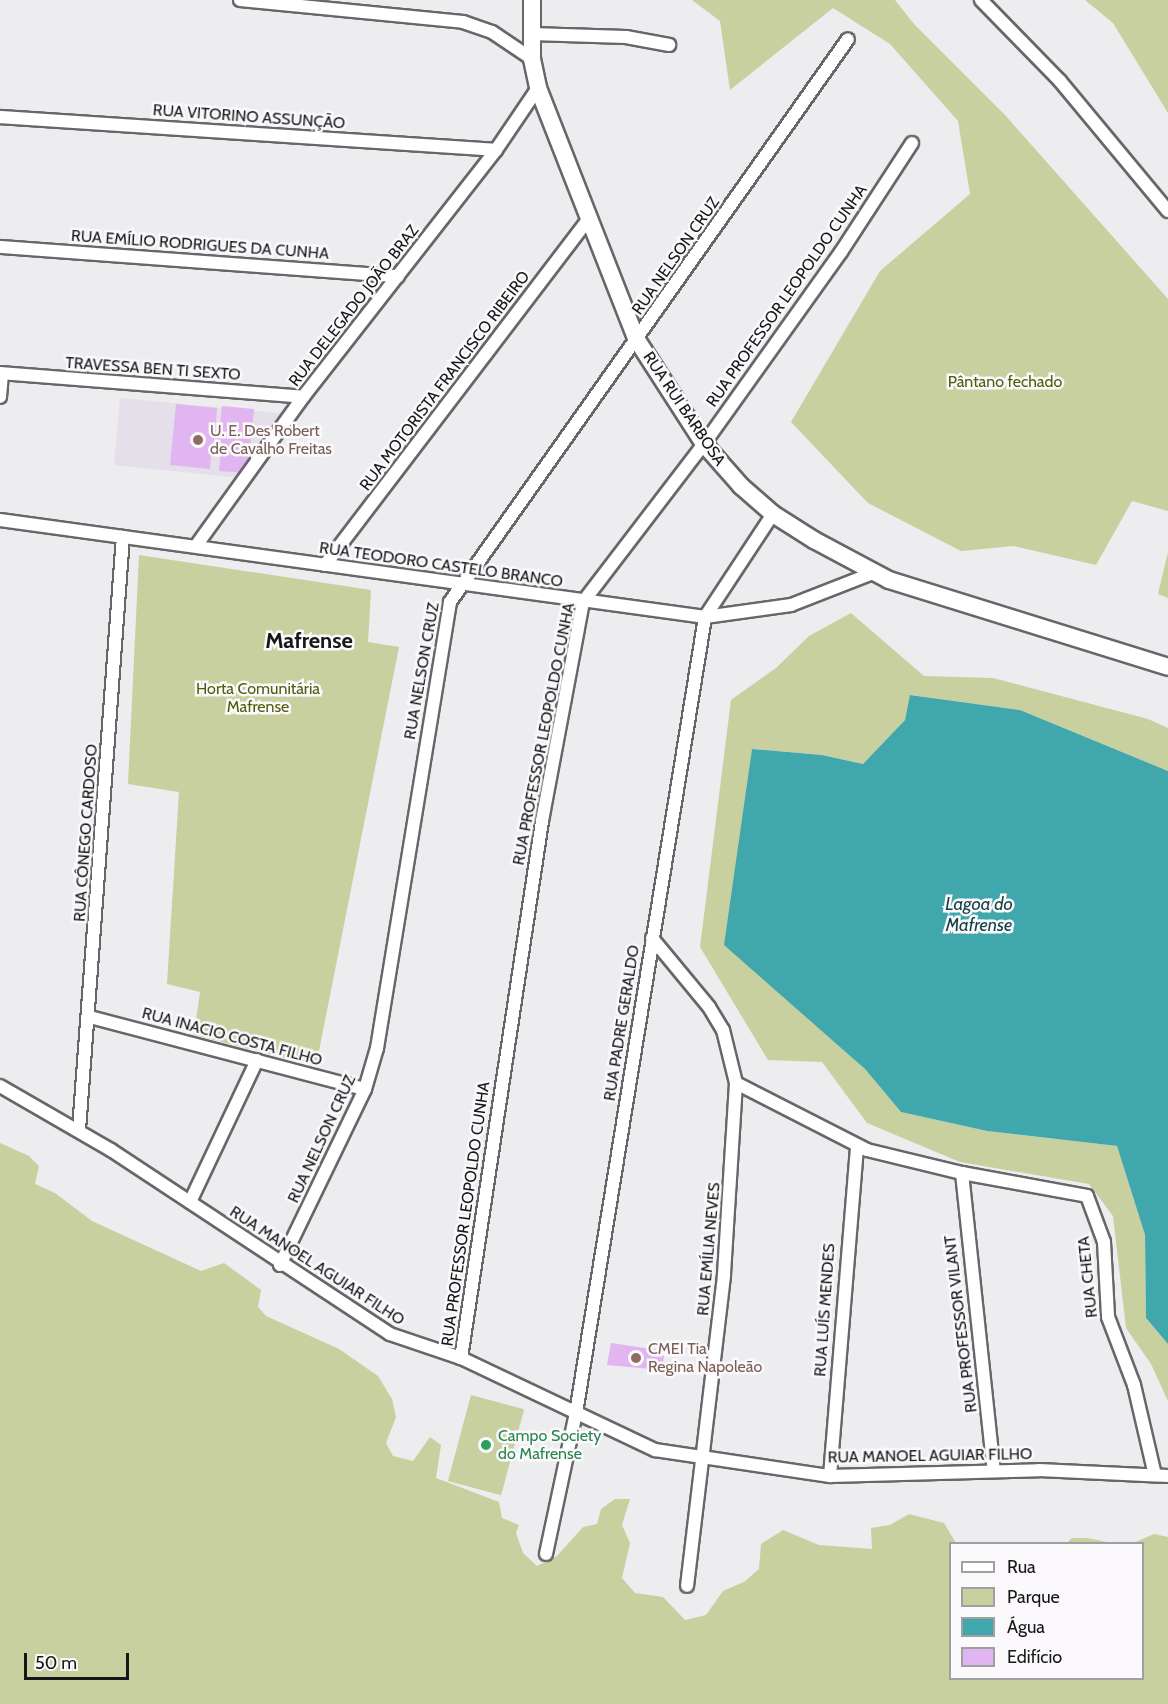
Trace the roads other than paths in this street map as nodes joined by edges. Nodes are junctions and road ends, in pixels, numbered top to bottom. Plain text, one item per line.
1 (240, 0) edge
2 (532, 0) edge
3 (981, 0) edge
4 (342, 4) edge
5 (532, 34) junction
6 (848, 39) dead end
7 (669, 45) dead end
8 (532, 59) junction
9 (538, 88) junction
10 (0, 117) edge
11 (912, 142) dead end
12 (496, 150) junction
13 (1168, 211) edge
14 (590, 217) junction
15 (0, 247) edge
16 (398, 276) junction
17 (637, 340) junction
18 (1, 373) edge
19 (0, 397) edge
20 (303, 397) junction
21 (704, 444) junction
22 (773, 514) junction
23 (0, 520) edge
24 (123, 537) junction
25 (196, 546) junction
26 (325, 565) junction
27 (873, 573) junction
28 (459, 585) junction
29 (584, 602) junction
30 (705, 617) junction
31 (1168, 667) edge
32 (652, 938) junction
33 (90, 1017) junction
34 (257, 1060) junction
35 (736, 1083) junction
36 (0, 1086) edge
37 (365, 1089) junction
38 (79, 1130) junction
39 (856, 1146) junction
40 (962, 1173) junction
41 (190, 1202) junction
42 (280, 1264) junction
43 (461, 1358) junction
44 (576, 1413) junction
45 (704, 1458) junction
46 (994, 1470) junction
47 (1162, 1475) edge
48 (830, 1476) junction
49 (546, 1554) dead end
50 (687, 1586) dead end

1 - 4 street
2 - 5 street, RUA RUI BARBOSA
3 - 13 street
4 - 8 street
5 - 7 street
5 - 8 street, RUA RUI BARBOSA
6 - 17 street, RUA NELSON CRUZ
8 - 9 street, RUA RUI BARBOSA
9 - 12 street, RUA DELEGADO JOÃO BRAZ
9 - 14 street, RUA RUI BARBOSA
10 - 12 street, RUA VITORINO ASSUNÇÃO
11 - 21 street, RUA PROFESSOR LEOPOLDO CUNHA
12 - 16 street, RUA DELEGADO JOÃO BRAZ
14 - 17 street, RUA RUI BARBOSA
14 - 26 street, RUA MOTORISTA FRANCISCO RIBEIRO
15 - 16 street, RUA EMÍLIO RODRIGUES DA CUNHA
16 - 20 street, RUA DELEGADO JOÃO BRAZ
17 - 21 street, RUA RUI BARBOSA
17 - 28 street, RUA NELSON CRUZ
18 - 19 street
18 - 20 street, TRAVESSA BEN TI SEXTO
20 - 25 street, RUA DELEGADO JOÃO BRAZ
21 - 22 street, RUA RUI BARBOSA
21 - 29 street, RUA PROFESSOR LEOPOLDO CUNHA
22 - 27 street, RUA RUI BARBOSA
22 - 30 street, RUA PADRE GERALDO
23 - 24 street, RUA TEODORO CASTELO BRANCO
24 - 25 street, RUA TEODORO CASTELO BRANCO
24 - 33 street, RUA CÔNEGO CARDOSO
25 - 26 street, RUA TEODORO CASTELO BRANCO
26 - 28 street, RUA TEODORO CASTELO BRANCO
27 - 30 street, RUA TEODORO CASTELO BRANCO
27 - 31 street, RUA RUI BARBOSA
28 - 29 street, RUA TEODORO CASTELO BRANCO
28 - 37 street, RUA NELSON CRUZ
29 - 30 street, RUA TEODORO CASTELO BRANCO
29 - 43 street, RUA PROFESSOR LEOPOLDO CUNHA
30 - 32 street, RUA PADRE GERALDO
32 - 35 street, RUA EMÍLIA NEVES
32 - 44 street, RUA PADRE GERALDO
33 - 34 street, RUA INACIO COSTA FILHO
33 - 38 street, RUA CÔNEGO CARDOSO
34 - 37 street, RUA INACIO COSTA FILHO
34 - 41 street
35 - 39 street
35 - 45 street, RUA EMÍLIA NEVES
36 - 38 street, RUA MANOEL AGUIAR FILHO
37 - 42 street, RUA NELSON CRUZ
38 - 41 street, RUA MANOEL AGUIAR FILHO
39 - 40 street
39 - 48 street, RUA LUÍS MENDES
40 - 46 street, RUA PROFESSOR VILANT
40 - 47 street, RUA CHETA
41 - 42 street, RUA MANOEL AGUIAR FILHO
42 - 43 street, RUA MANOEL AGUIAR FILHO
43 - 44 street, RUA MANOEL AGUIAR FILHO
44 - 45 street, RUA MANOEL AGUIAR FILHO
44 - 49 street, RUA PADRE GERALDO
45 - 48 street, RUA MANOEL AGUIAR FILHO
45 - 50 street, RUA EMÍLIA NEVES
46 - 47 street, RUA MANOEL AGUIAR FILHO
46 - 48 street, RUA MANOEL AGUIAR FILHO

